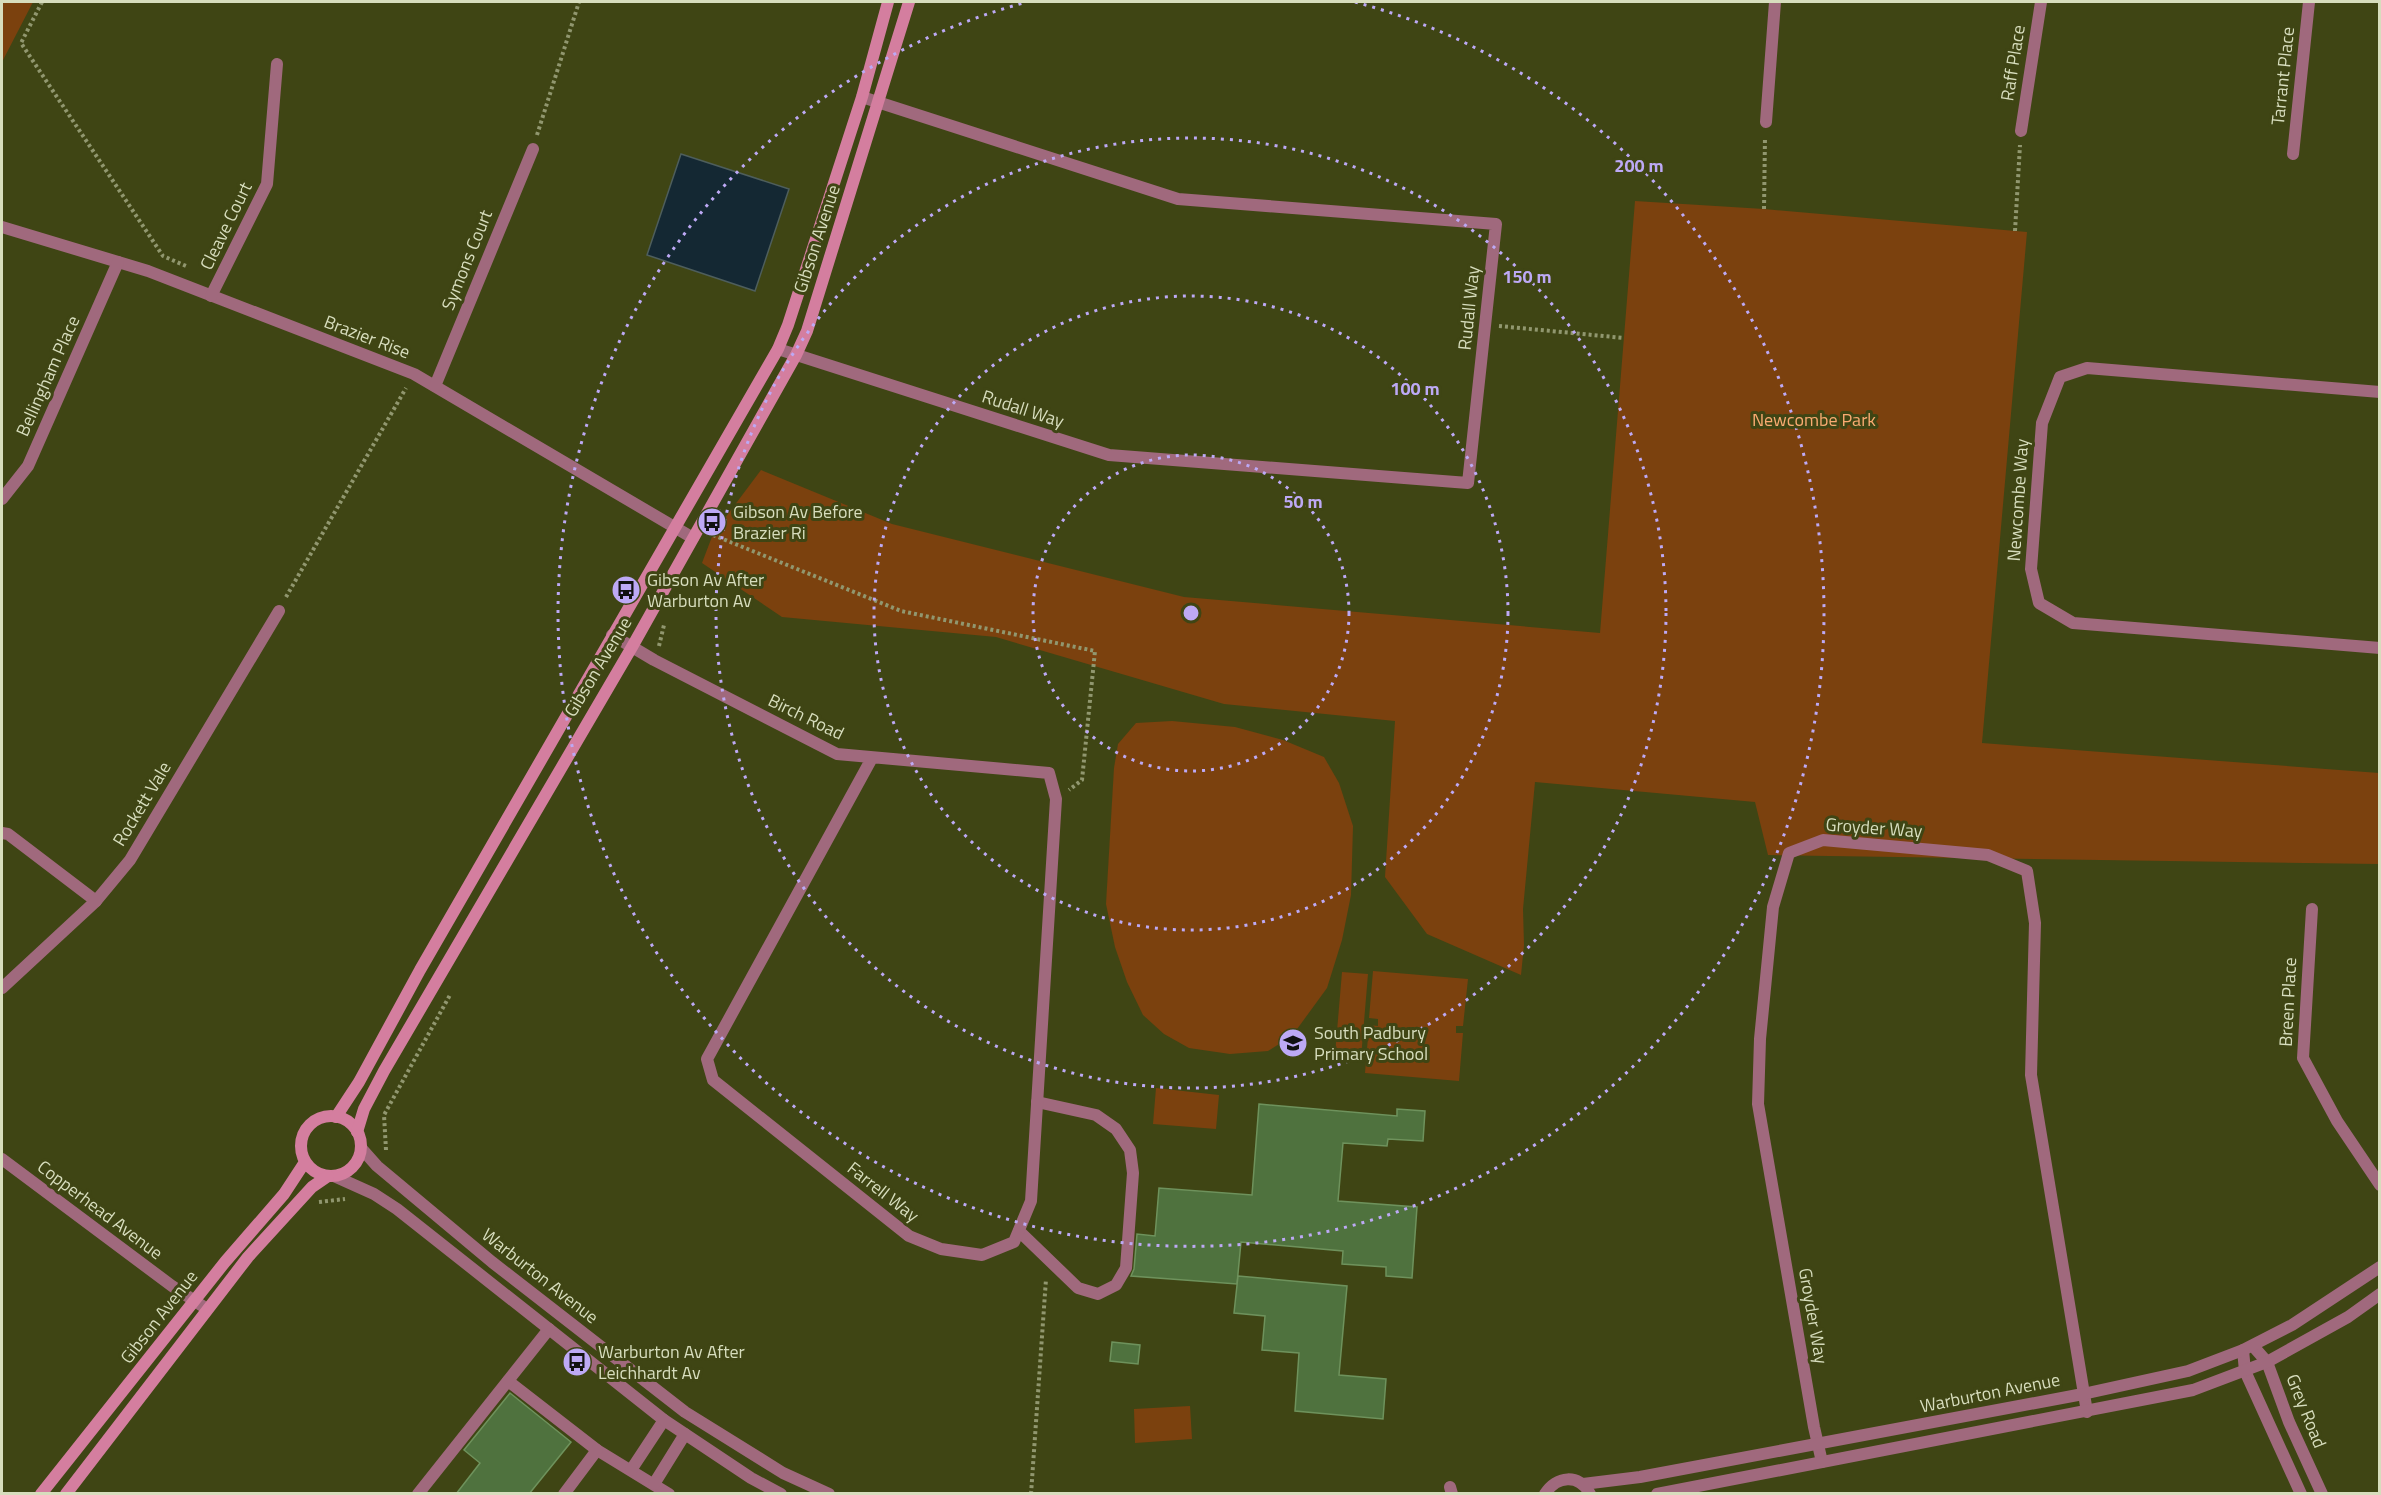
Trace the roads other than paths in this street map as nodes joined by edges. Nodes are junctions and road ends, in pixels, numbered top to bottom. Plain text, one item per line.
1 (888, 2) edge
2 (909, 2) edge
3 (1774, 2) edge
4 (2041, 2) edge
5 (2309, 2) edge
6 (277, 64) dead end
7 (862, 97) junction
8 (879, 102) junction
9 (1766, 122) road end
10 (2021, 131) road end
11 (533, 149) road end
12 (2293, 154) dead end
13 (2, 227) edge
14 (118, 262) junction
15 (211, 296) junction
16 (778, 349) junction
17 (796, 355) junction
18 (435, 386) junction
19 (2379, 392) edge
20 (2, 500) edge
21 (675, 528) junction
22 (693, 538) junction
23 (279, 611) road end
24 (612, 635) junction
25 (632, 647) junction
26 (2379, 648) edge
27 (872, 758) junction
28 (1056, 799) joint
29 (2, 833) edge
30 (96, 901) junction
31 (2312, 909) dead end
32 (2, 988) edge
33 (1037, 1102) junction
34 (336, 1117) junction
35 (357, 1132) junction
36 (361, 1148) junction
37 (2, 1159) edge
38 (305, 1162) junction
39 (331, 1176) junction
40 (2379, 1185) edge
41 (1019, 1231) junction
42 (2379, 1267) edge
43 (2379, 1294) edge
44 (194, 1301) junction
45 (207, 1309) junction
46 (549, 1329) junction
47 (2248, 1348) junction
48 (2268, 1362) junction
49 (2245, 1371) junction
50 (508, 1381) junction
51 (2083, 1394) junction
52 (2086, 1412) junction
53 (664, 1420) junction
54 (685, 1434) junction
55 (1818, 1444) junction
56 (597, 1450) junction
57 (1822, 1462) junction
58 (631, 1470) junction
59 (654, 1484) junction
60 (1586, 1489) edge
61 (811, 1490) edge
62 (1544, 1493) edge
63 (41, 1494) edge
64 (66, 1494) edge
65 (418, 1494) edge
66 (564, 1494) edge
67 (669, 1494) edge
68 (781, 1494) edge
69 (829, 1494) edge
70 (1656, 1494) edge
71 (2301, 1494) edge
72 (2322, 1494) edge

1 - 7 main road, Gibson Avenue
2 - 8 main road, Gibson Avenue
3 - 9 street
4 - 10 street, Raff Place
5 - 12 street, Tarrant Place
6 - 15 street, Cleave Court
7 - 8 street, Rudall Way
7 - 16 main road, Gibson Avenue
8 - 17 main road, Gibson Avenue
8 - 17 street, Rudall Way
11 - 18 street, Symons Court
13 - 14 street, Brazier Rise
14 - 15 street, Brazier Rise
14 - 20 street, Bellingham Place
15 - 18 street, Brazier Rise
16 - 17 street, Rudall Way
16 - 21 main road, Gibson Avenue
17 - 22 main road, Gibson Avenue
18 - 21 street, Brazier Rise
19 - 26 street, Newcombe Way
21 - 22 street, Brazier Rise
21 - 24 main road, Gibson Avenue
22 - 25 main road, Gibson Avenue
23 - 30 street, Rockett Vale
24 - 25 street, Birch Road
24 - 34 main road, Gibson Avenue
25 - 27 street, Birch Road
25 - 35 main road, Gibson Avenue
27 - 28 street, Birch Road
27 - 41 street, Farrell Way
28 - 33 street, Farrell Way
29 - 30 street
30 - 32 street, Rockett Vale
31 - 40 street, Breen Place
33 - 41 street, Farrell Way
33 - 41 street
34 - 35 main road
34 - 38 main road
35 - 36 main road
36 - 39 main road
36 - 61 street, Warburton Avenue
37 - 44 street, Copperhead Avenue
38 - 39 main road
38 - 44 main road, Gibson Avenue
39 - 45 main road, Gibson Avenue
39 - 46 street, Warburton Avenue
42 - 47 street, Warburton Avenue
43 - 48 street, Warburton Avenue
44 - 45 street, Copperhead Avenue
44 - 63 main road, Gibson Avenue
45 - 64 main road, Gibson Avenue
46 - 50 street
46 - 53 street, Warburton Avenue
47 - 48 street, Grey Road
47 - 49 street, Grey Road
47 - 51 street, Warburton Avenue
48 - 49 street, Warburton Avenue
48 - 72 street, Grey Road
49 - 52 street, Warburton Avenue
49 - 71 street, Grey Road
50 - 56 street
50 - 65 street
51 - 52 street, Groyder Way
51 - 55 street, Warburton Avenue
51 - 55 street, Groyder Way
52 - 57 street, Warburton Avenue
53 - 54 street, Warburton Avenue
53 - 58 street
54 - 59 street
54 - 68 street, Warburton Avenue
55 - 57 street, Groyder Way
55 - 60 street, Warburton Avenue
56 - 58 street
56 - 66 street
57 - 70 street, Warburton Avenue
58 - 59 street
59 - 67 street
60 - 62 street, Warburton Avenue
61 - 69 street, Warburton Avenue

